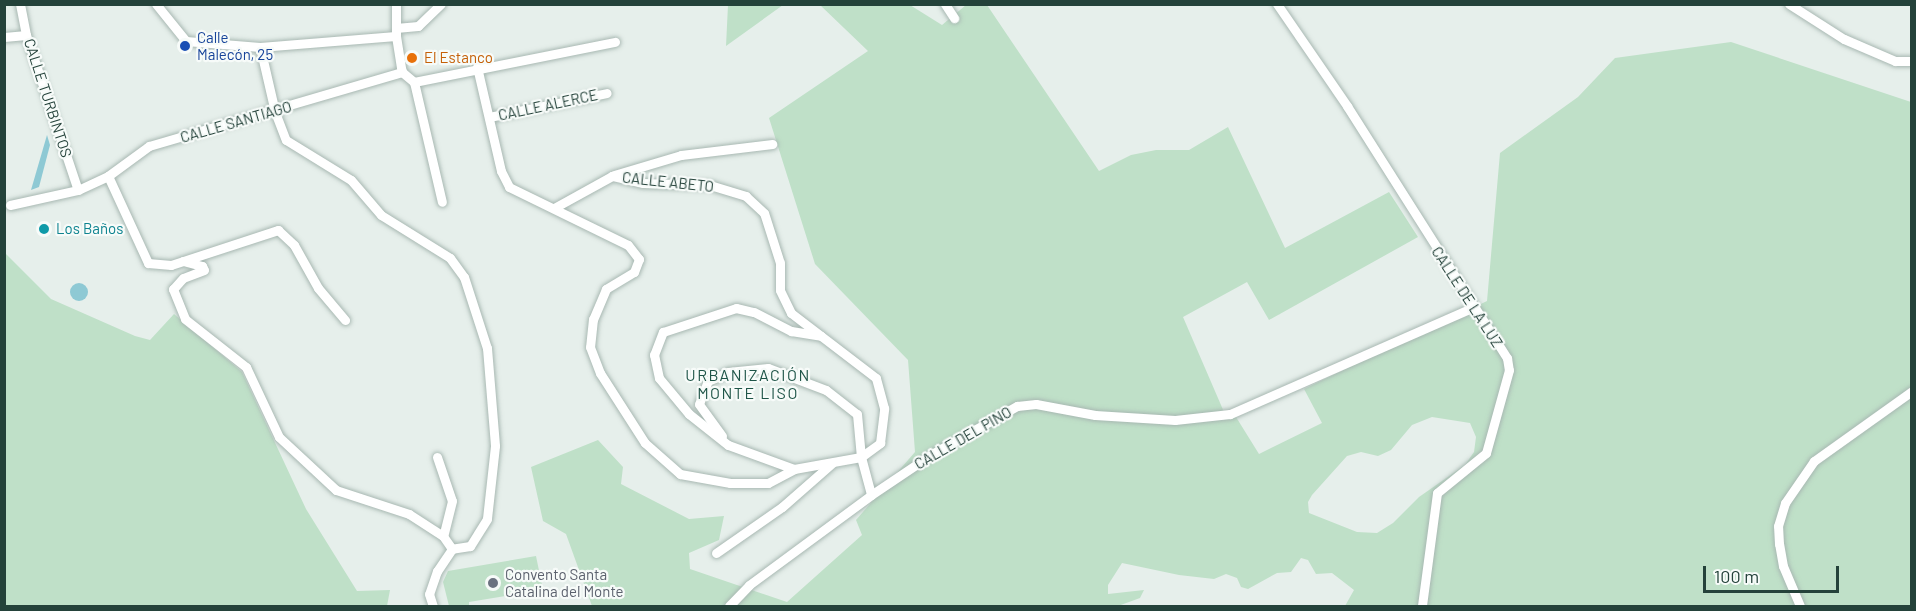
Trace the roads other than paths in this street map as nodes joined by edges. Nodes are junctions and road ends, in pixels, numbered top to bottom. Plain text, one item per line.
1 (20, 4) edge
2 (156, 4) edge
3 (396, 4) edge
4 (441, 4) edge
5 (945, 4) edge
6 (1277, 4) edge
7 (1789, 4) edge
8 (954, 18) dead end
9 (396, 32) junction
10 (26, 35) junction
11 (4, 37) edge
12 (615, 42) dead end
13 (260, 47) junction
14 (1911, 61) edge
15 (477, 67) junction
16 (402, 72) junction
17 (414, 82) junction
18 (607, 93) dead end
19 (275, 112) junction
20 (489, 117) junction
21 (772, 144) dead end
22 (108, 176) junction
23 (612, 176) junction
24 (78, 190) junction
25 (442, 202) dead end
26 (10, 205) dead end
27 (555, 208) junction
28 (183, 261) junction
29 (1472, 308) junction
30 (345, 320) dead end
31 (823, 336) junction
32 (1911, 390) edge
33 (728, 445) junction
34 (437, 458) dead end
35 (861, 458) junction
36 (832, 462) junction
37 (794, 469) junction
38 (871, 495) junction
39 (443, 536) junction
40 (452, 549) junction
41 (716, 553) dead end
42 (433, 606) edge
43 (729, 606) edge
44 (1422, 606) edge
45 (1800, 606) edge

1 - 10 street, CALLE TURBINTOS
2 - 13 street
3 - 9 street
4 - 9 street
5 - 8 street
6 - 29 street, CALLE DE LA LUZ
7 - 14 street
9 - 13 street
9 - 16 street
10 - 11 street
10 - 24 street, CALLE TURBINTOS
12 - 15 street
13 - 19 street
15 - 17 street
15 - 20 street
16 - 17 street
16 - 19 street, CALLE SANTIAGO
17 - 25 street
18 - 20 street, CALLE ALERCE
19 - 22 street, CALLE SANTIAGO
19 - 40 street
20 - 27 street
21 - 23 street
22 - 24 street, CALLE SANTIAGO
22 - 28 street
23 - 27 street, CALLE ABETO
23 - 31 street, CALLE ABETO
24 - 26 street, CALLE SANTIAGO
27 - 37 street
28 - 30 street
28 - 39 street
29 - 38 street, CALLE DEL PINO
29 - 44 street, CALLE DE LA LUZ
31 - 33 street
31 - 35 street, CALLE ABETO
32 - 45 street
33 - 35 street
33 - 37 street
34 - 39 street
35 - 36 street
35 - 38 street
36 - 37 street
36 - 41 street
38 - 43 street, CALLE DEL PINO
39 - 40 street
40 - 42 street

